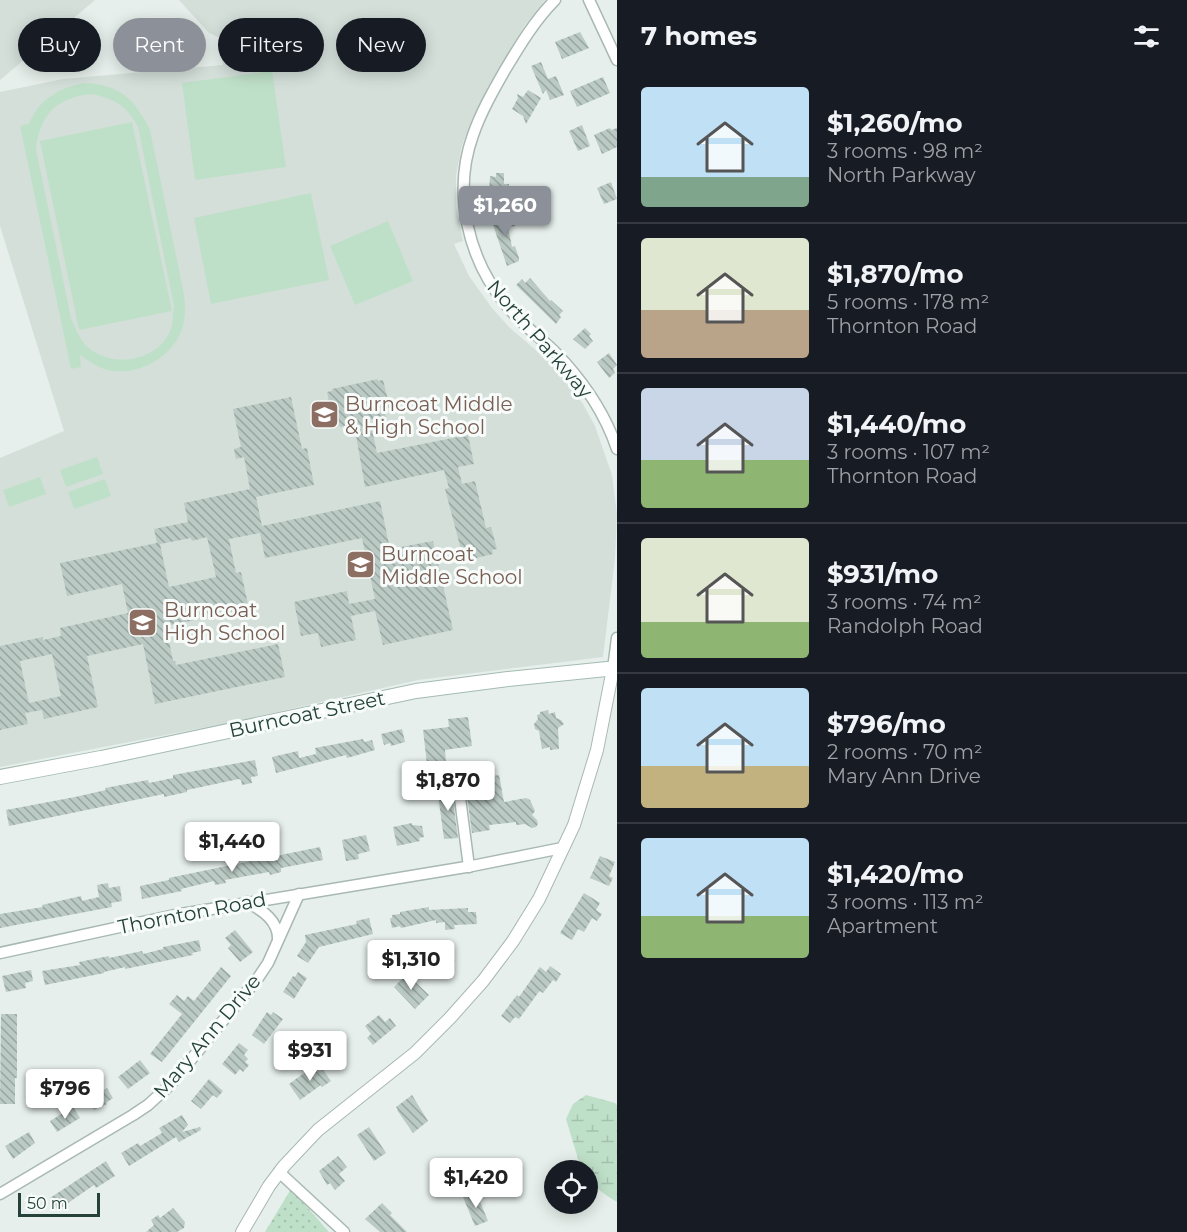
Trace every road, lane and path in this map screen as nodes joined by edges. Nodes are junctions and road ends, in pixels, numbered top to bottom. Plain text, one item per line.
1 (555, 0) edge
2 (589, 0) edge
3 (617, 60) edge
4 (617, 449) edge
5 (617, 638) edge
6 (615, 668) edge
7 (0, 777) edge
8 (458, 783) dead end
9 (562, 848) junction
10 (469, 867) junction
11 (299, 894) junction
12 (247, 902) junction
13 (278, 940) junction
14 (0, 953) edge
15 (279, 1172) junction
16 (0, 1194) edge
17 (242, 1232) edge
18 (344, 1232) edge

1 - 4 street, North Parkway
2 - 3 street
5 - 6 street
6 - 7 main road, Burncoat Street
6 - 9 street
8 - 10 street
9 - 10 street, Thornton Road
9 - 15 street
10 - 11 street, Thornton Road
11 - 12 street, Thornton Road
11 - 13 street, Mary Ann Drive
12 - 13 street
12 - 14 street, Thornton Road
13 - 16 street, Mary Ann Drive
15 - 17 street
15 - 18 street

